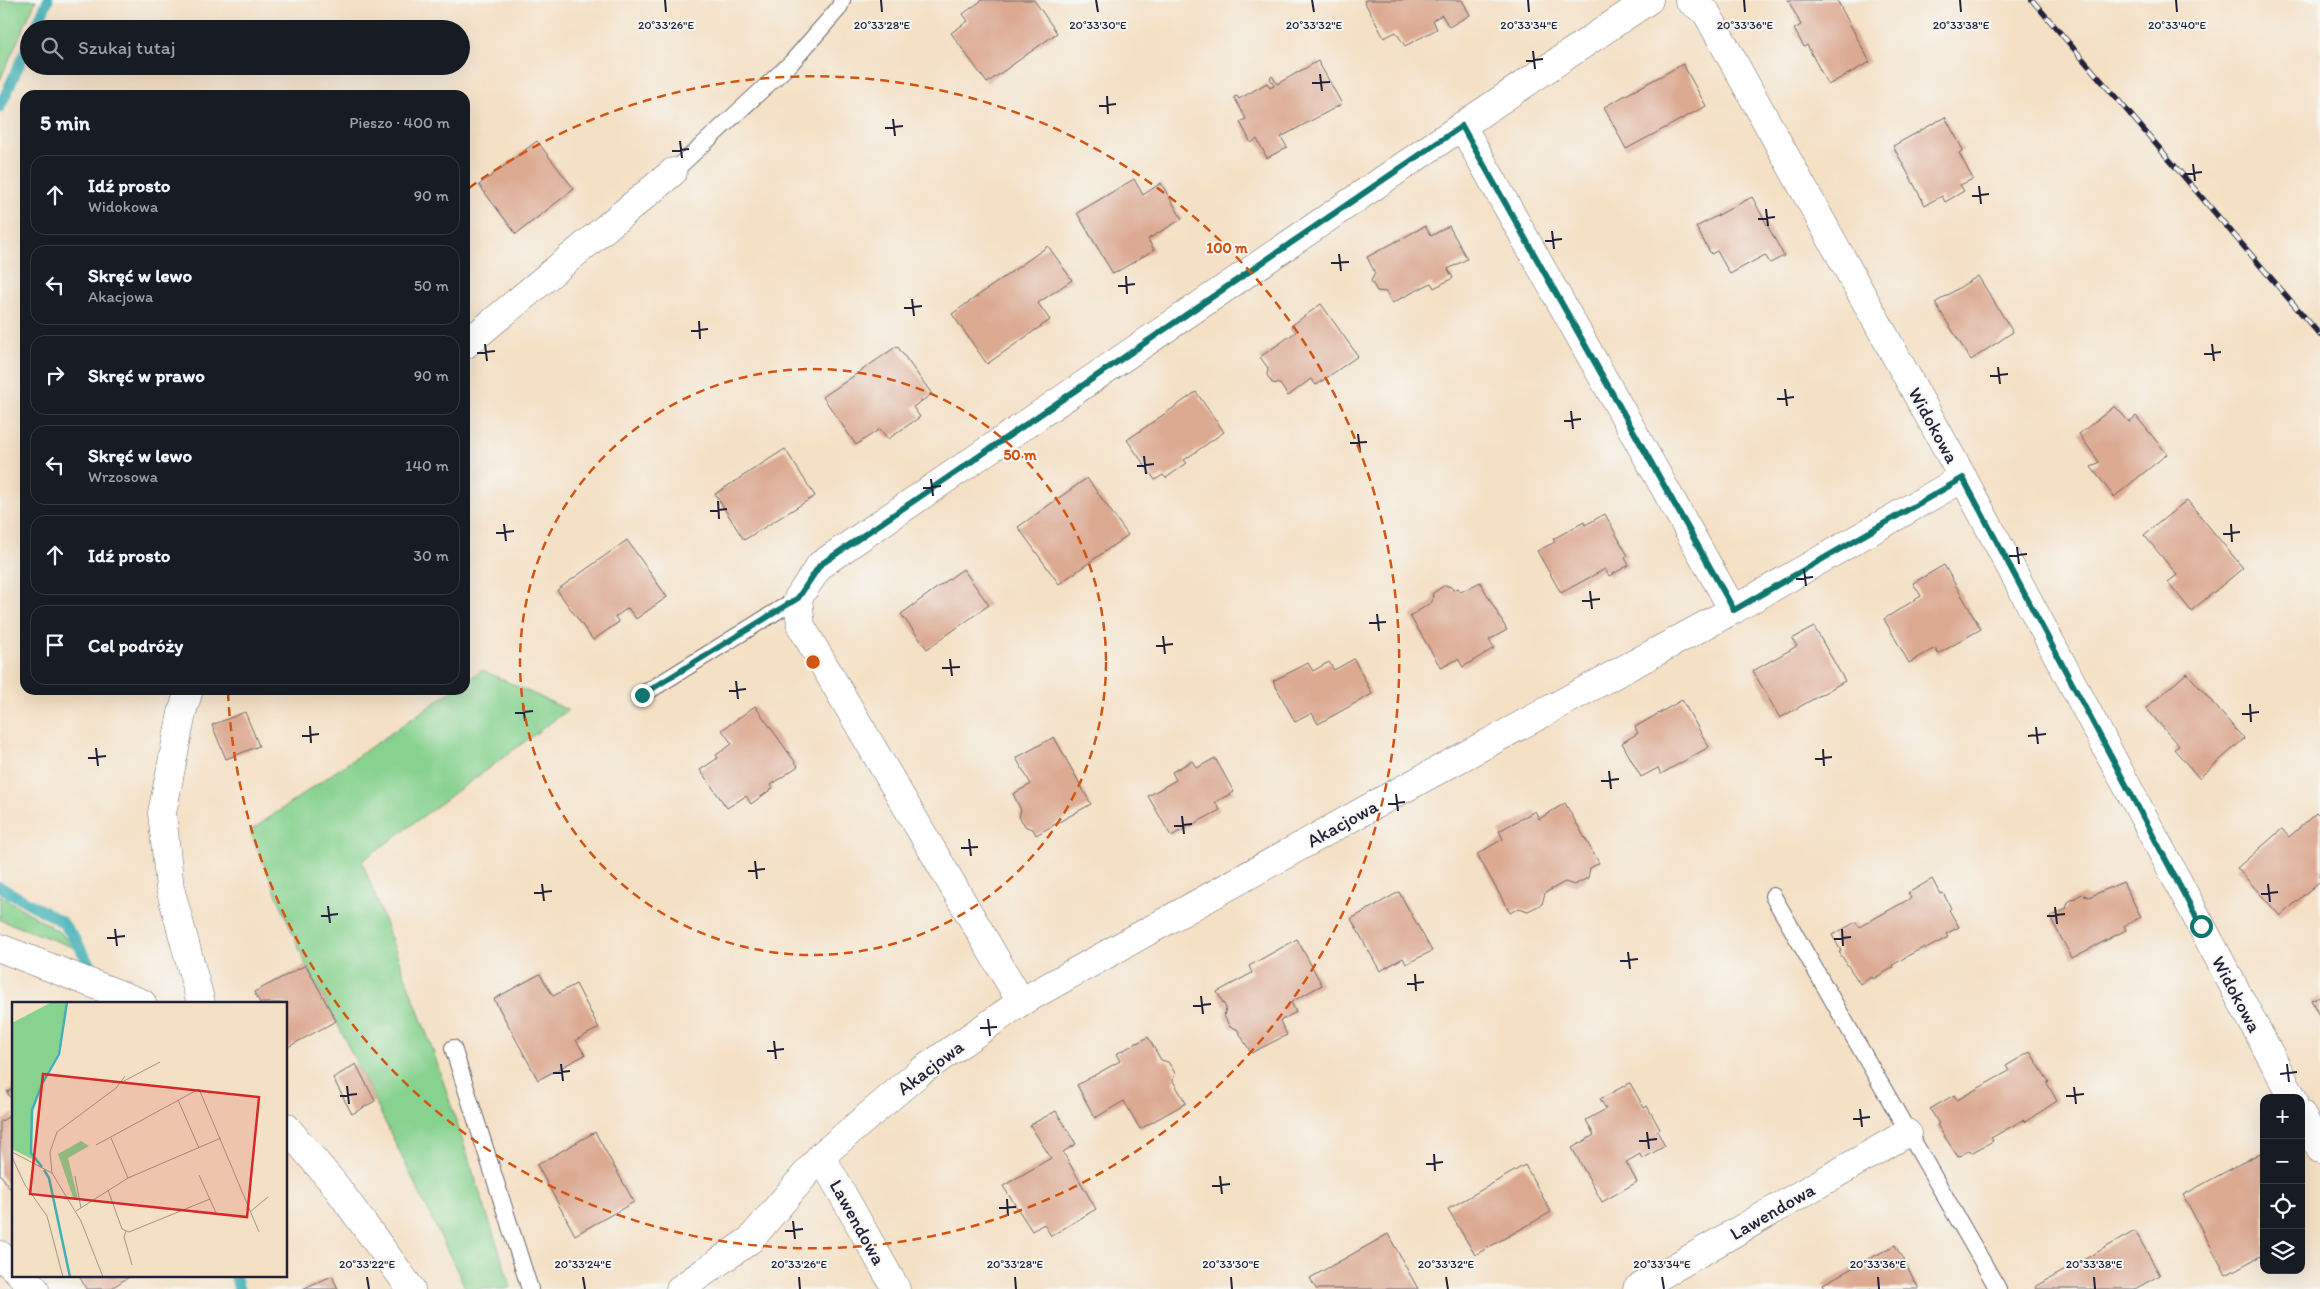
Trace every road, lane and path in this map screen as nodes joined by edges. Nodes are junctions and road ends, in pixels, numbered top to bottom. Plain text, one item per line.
1 (1649, 0) edge
2 (1689, 0) edge
3 (844, 3) edge
4 (1462, 126) junction
5 (673, 172) joint
6 (470, 341) edge
7 (1963, 478) junction
8 (798, 598) junction
9 (1734, 610) junction
10 (187, 695) edge
11 (642, 695) dead end
12 (1773, 896) dead end
13 (0, 948) edge
14 (138, 1001) edge
15 (202, 1002) edge
16 (1021, 1002) junction
17 (453, 1048) dead end
18 (2291, 1094) edge
19 (2305, 1121) edge
20 (288, 1129) edge
21 (1907, 1132) junction
22 (2320, 1149) edge
23 (821, 1156) junction
24 (0, 1255) edge
25 (12, 1266) edge
26 (22, 1276) edge
27 (35, 1289) edge
28 (411, 1289) edge
29 (530, 1289) edge
30 (680, 1289) edge
31 (896, 1289) edge
32 (1637, 1289) edge
33 (1998, 1289) edge

1 - 4 street
2 - 7 street, Widokowa
3 - 5 lane
4 - 8 street
4 - 9 street
5 - 6 street
7 - 9 street, Akacjowa
7 - 18 street, Widokowa
8 - 11 lane
8 - 16 street
9 - 16 street, Akacjowa
10 - 15 street
12 - 21 lane
13 - 14 street
16 - 23 street, Akacjowa
17 - 29 lane
19 - 22 street
20 - 28 street
21 - 32 street, Lawendowa
21 - 33 lane
23 - 30 street, Akacjowa
23 - 31 street, Lawendowa
24 - 25 street
26 - 27 street

